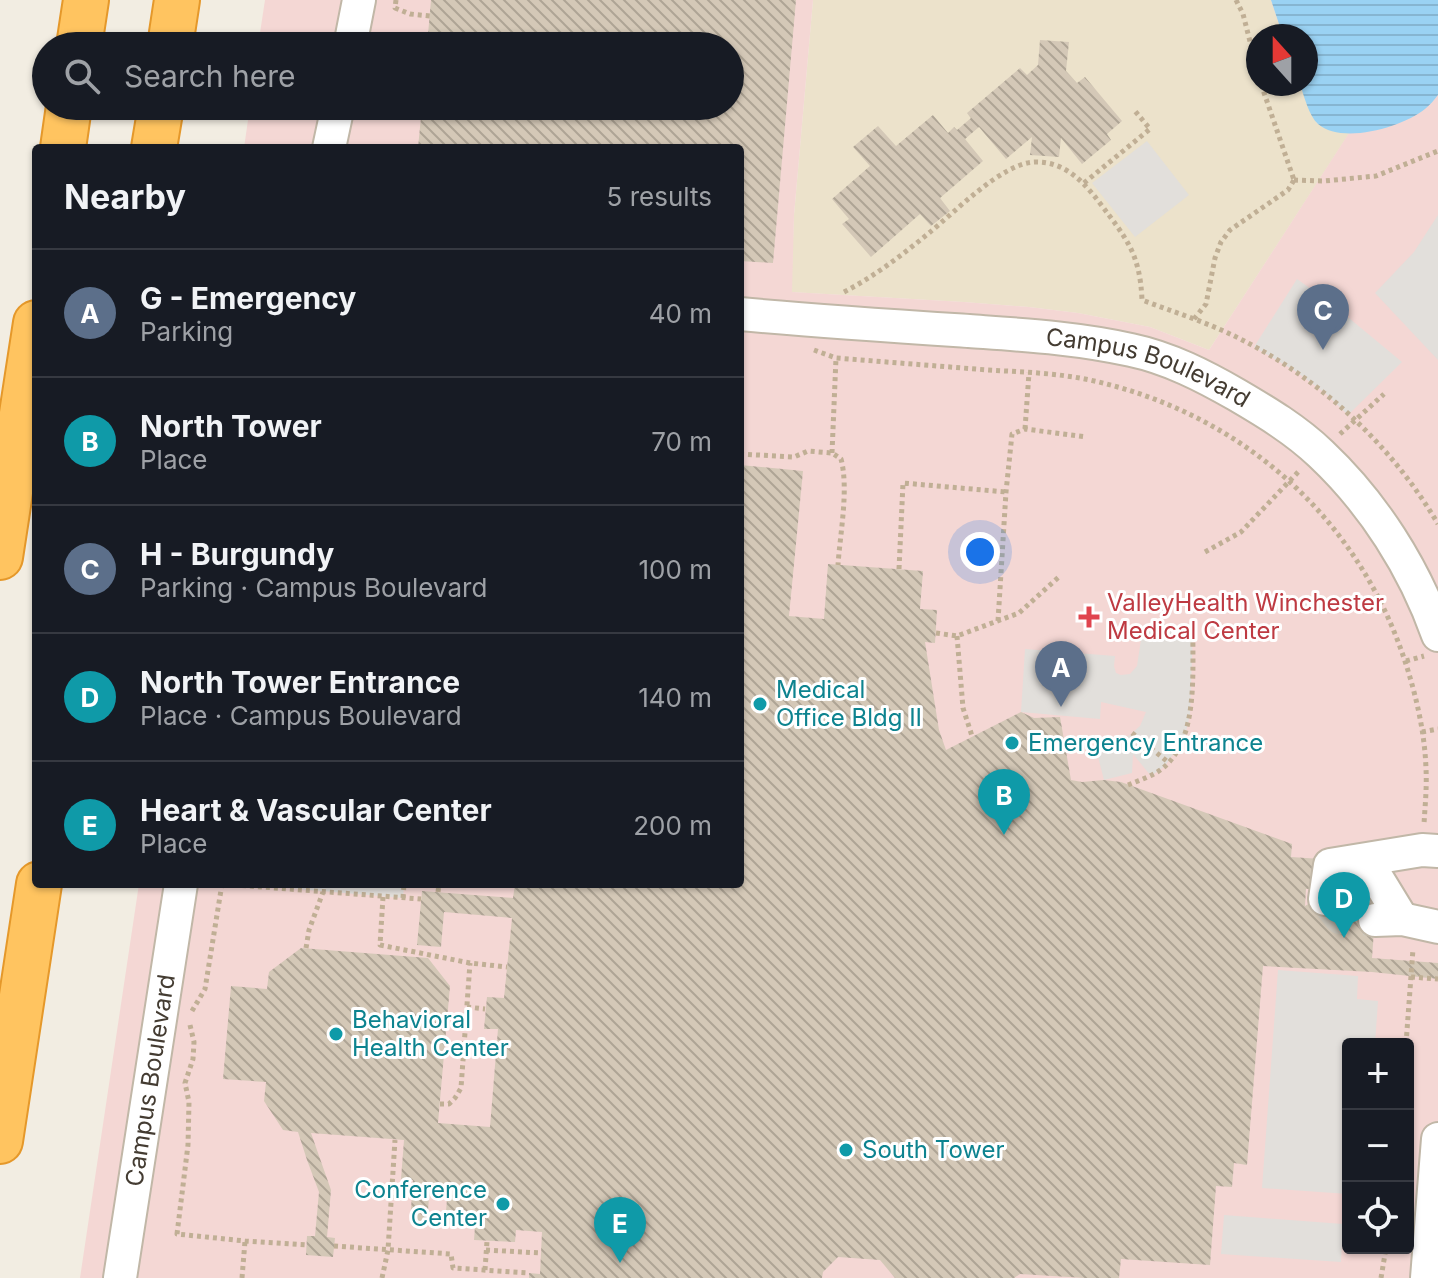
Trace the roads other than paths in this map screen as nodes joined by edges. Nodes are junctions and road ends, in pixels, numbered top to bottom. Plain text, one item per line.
1 (86, 0) edge
2 (177, 0) edge
3 (359, 0) edge
4 (81, 32) edge
5 (172, 32) edge
6 (353, 32) edge
7 (67, 120) edge
8 (159, 120) edge
9 (335, 120) edge
10 (64, 144) edge
11 (155, 144) edge
12 (330, 144) edge
13 (744, 314) edge
14 (32, 349) edge
15 (0, 557) edge
16 (1438, 635) edge
17 (1438, 851) edge
18 (1366, 860) junction
19 (38, 888) edge
20 (180, 888) edge
21 (1325, 899) dead end
22 (1438, 927) edge
23 (1438, 1139) edge
24 (0, 1141) edge
25 (120, 1278) edge
26 (1427, 1278) edge

1 - 4 highway
2 - 5 highway
3 - 6 street
7 - 10 highway
8 - 11 highway
9 - 12 street
13 - 16 street, Campus Boulevard
14 - 15 highway
17 - 18 street
18 - 21 street
18 - 22 street
19 - 24 highway
20 - 25 street, Campus Boulevard
23 - 26 street

